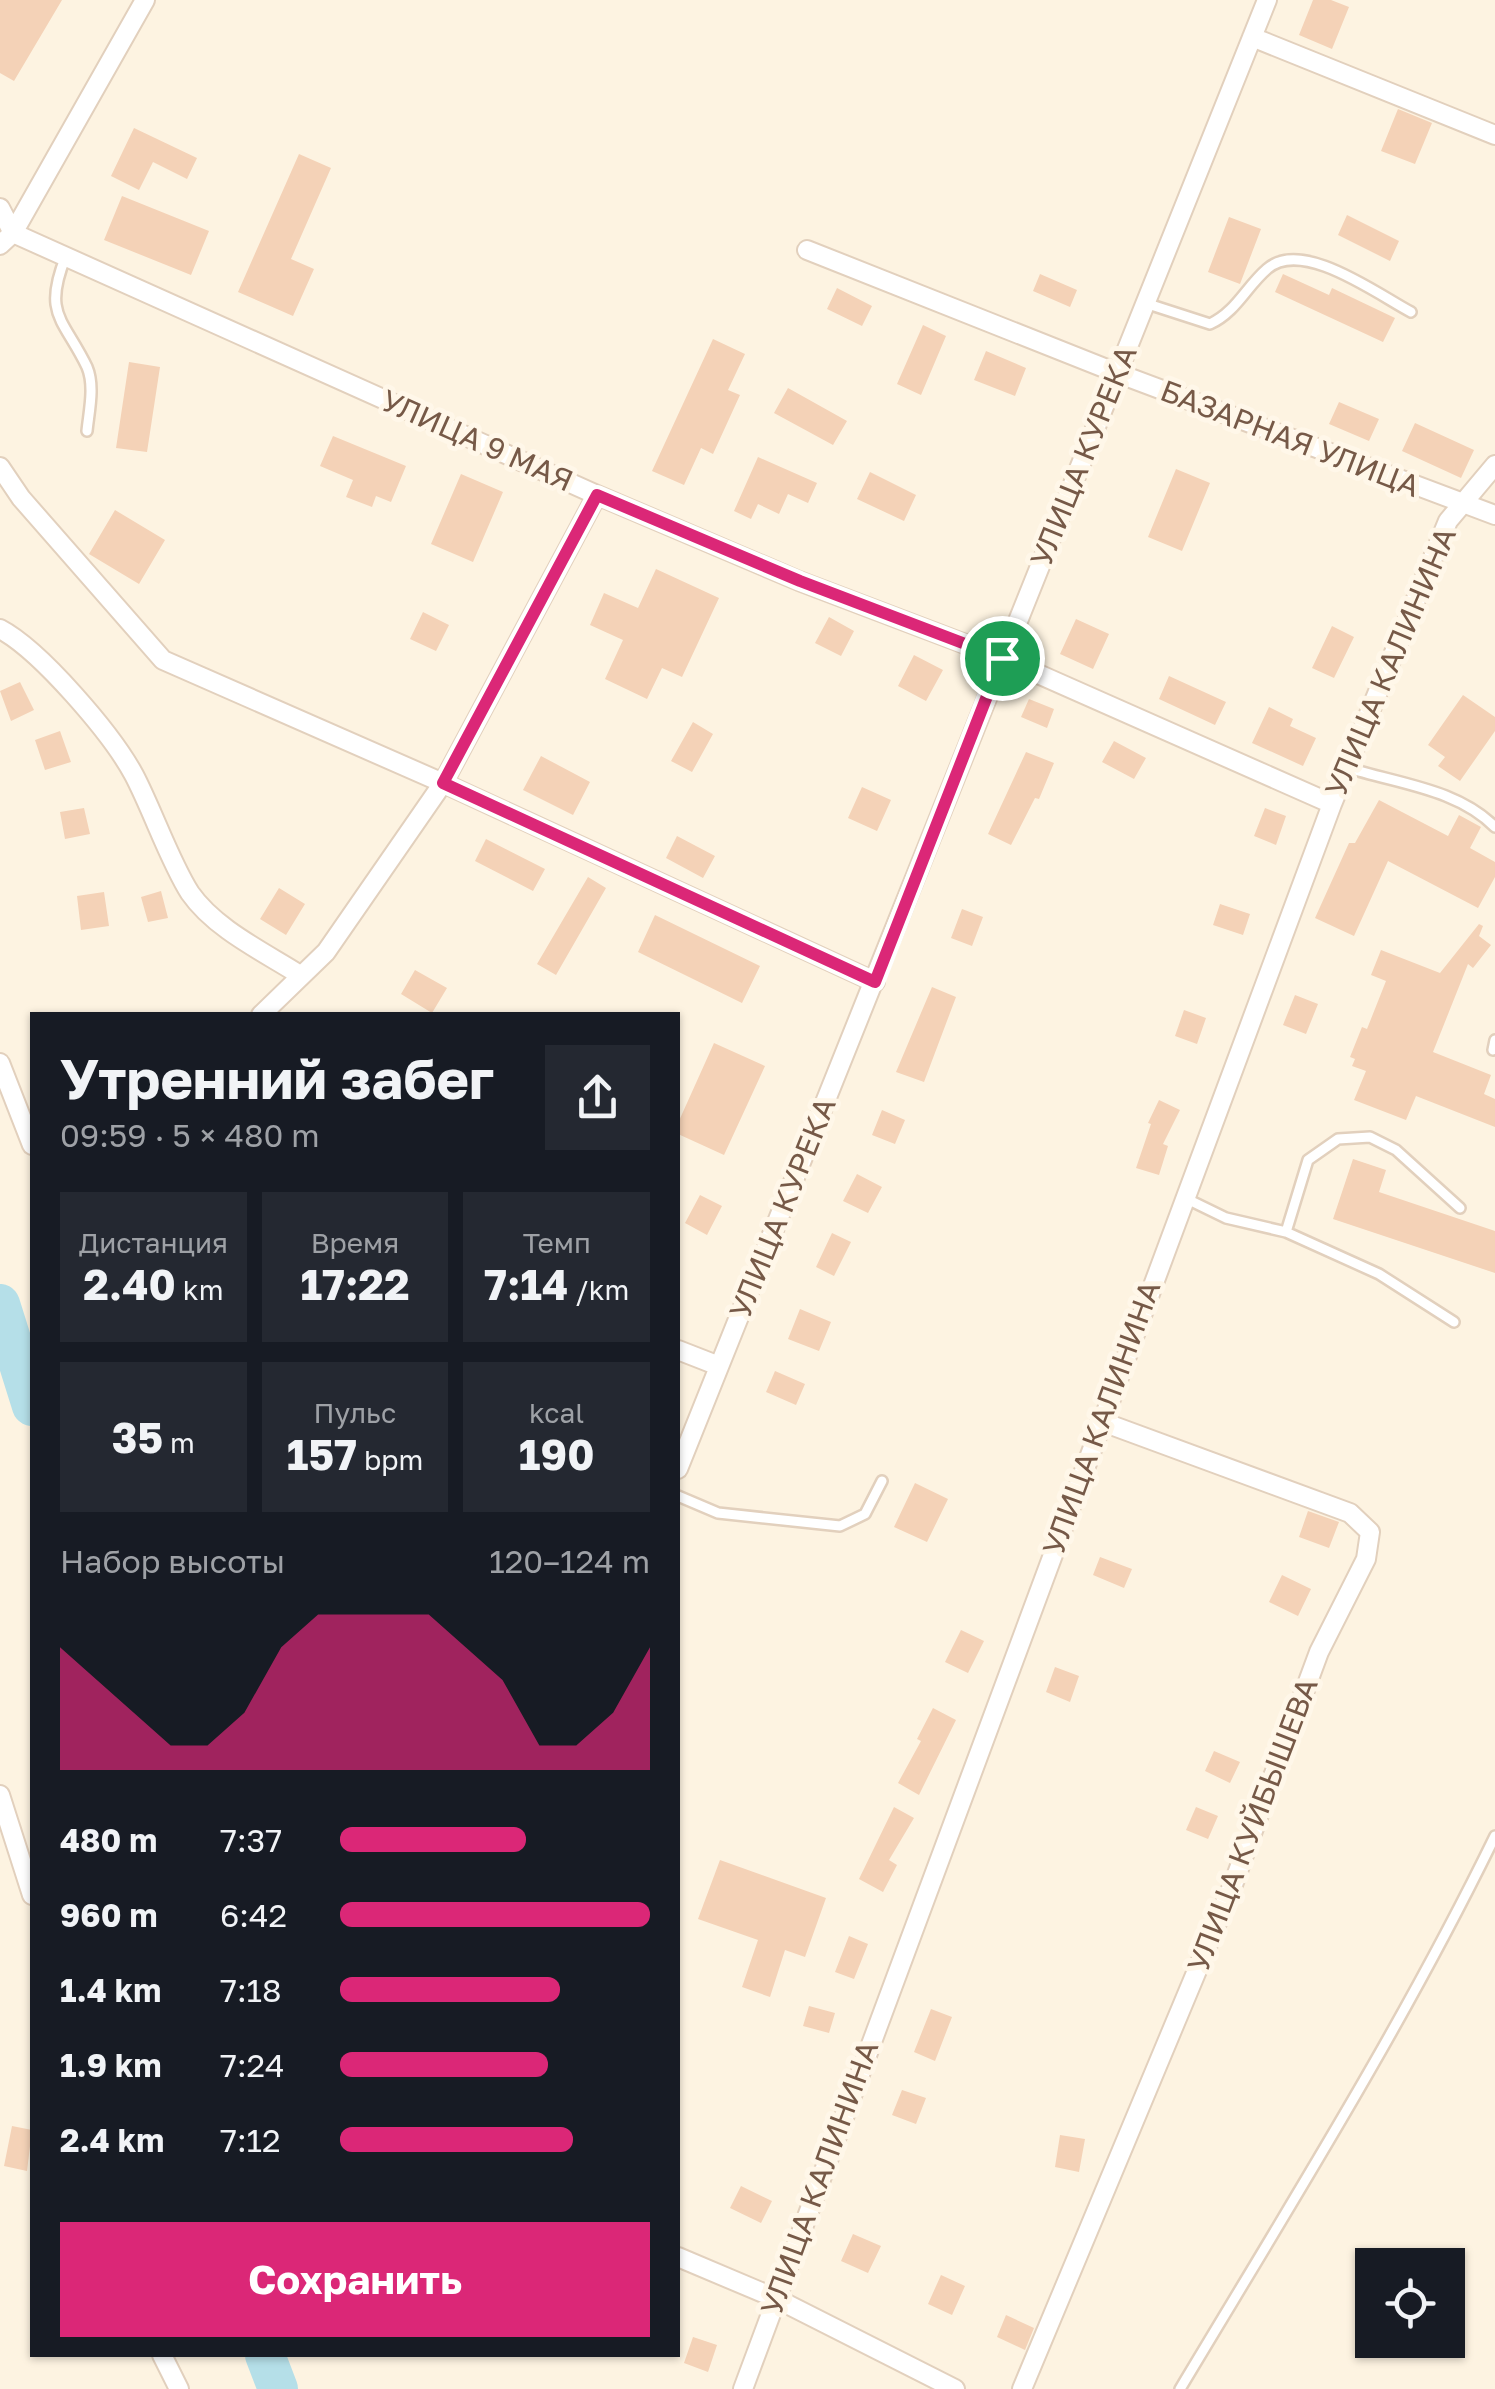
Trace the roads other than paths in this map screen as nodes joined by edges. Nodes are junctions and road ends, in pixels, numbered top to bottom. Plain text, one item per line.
1 (145, 0) edge
2 (1267, 0) edge
3 (1252, 38) junction
4 (1495, 135) edge
5 (0, 208) edge
6 (7, 239) edge
7 (807, 250) dead end
8 (66, 256) junction
9 (1145, 304) junction
10 (1411, 312) dead end
11 (1117, 374) junction
12 (87, 431) dead end
13 (1495, 465) edge
14 (0, 467) edge
15 (597, 495) junction
16 (1463, 504) junction
17 (1495, 515) edge
18 (0, 629) edge
19 (1002, 658) junction
20 (1346, 768) junction
21 (443, 783) junction
22 (1332, 804) junction
23 (1495, 827) edge
24 (300, 975) junction
25 (875, 982) junction
26 (264, 1012) edge
27 (0, 1062) edge
28 (30, 1140) edge
29 (1184, 1198) junction
30 (1460, 1208) dead end
31 (1286, 1232) junction
32 (1454, 1322) dead end
33 (680, 1351) edge
34 (719, 1366) junction
35 (1100, 1421) junction
36 (680, 1464) edge
37 (882, 1480) dead end
38 (680, 1497) edge
39 (0, 1795) edge
40 (1495, 1836) edge
41 (30, 1889) edge
42 (680, 2258) edge
43 (776, 2298) junction
44 (163, 2357) edge
45 (179, 2389) edge
46 (743, 2389) edge
47 (955, 2389) edge
48 (1022, 2389) edge
49 (1180, 2389) edge

1 - 6 street
2 - 3 street, УЛИЦА КУРЕКА
3 - 4 street
3 - 9 street, УЛИЦА КУРЕКА
5 - 6 street
6 - 8 street, УЛИЦА 9 МАЯ
7 - 11 street, БАЗАРНАЯ УЛИЦА
8 - 12 lane
8 - 15 street, УЛИЦА 9 МАЯ
9 - 10 lane
9 - 11 street, УЛИЦА КУРЕКА
11 - 16 street, БАЗАРНАЯ УЛИЦА
11 - 19 street, УЛИЦА КУРЕКА
13 - 16 street, УЛИЦА КАЛИНИНА
14 - 21 street
15 - 19 street, УЛИЦА 9 МАЯ
15 - 21 street
16 - 17 street, БАЗАРНАЯ УЛИЦА
16 - 20 street, УЛИЦА КАЛИНИНА
18 - 24 street
19 - 22 street, УЛИЦА 9 МАЯ
19 - 25 street, УЛИЦА КУРЕКА
20 - 22 street, УЛИЦА КАЛИНИНА
20 - 23 lane
21 - 24 street
21 - 25 street
22 - 29 street, УЛИЦА КАЛИНИНА
24 - 26 street
25 - 34 street, УЛИЦА КУРЕКА
27 - 28 street
29 - 31 lane
29 - 35 street, УЛИЦА КАЛИНИНА
30 - 31 lane
31 - 32 lane
33 - 34 street
34 - 36 street, УЛИЦА КУРЕКА
35 - 43 street, УЛИЦА КАЛИНИНА
35 - 48 street, УЛИЦА КУЙБЫШЕВА
37 - 38 lane
39 - 41 street
40 - 49 lane
42 - 43 street
43 - 46 street, УЛИЦА КАЛИНИНА
43 - 47 street
44 - 45 street

